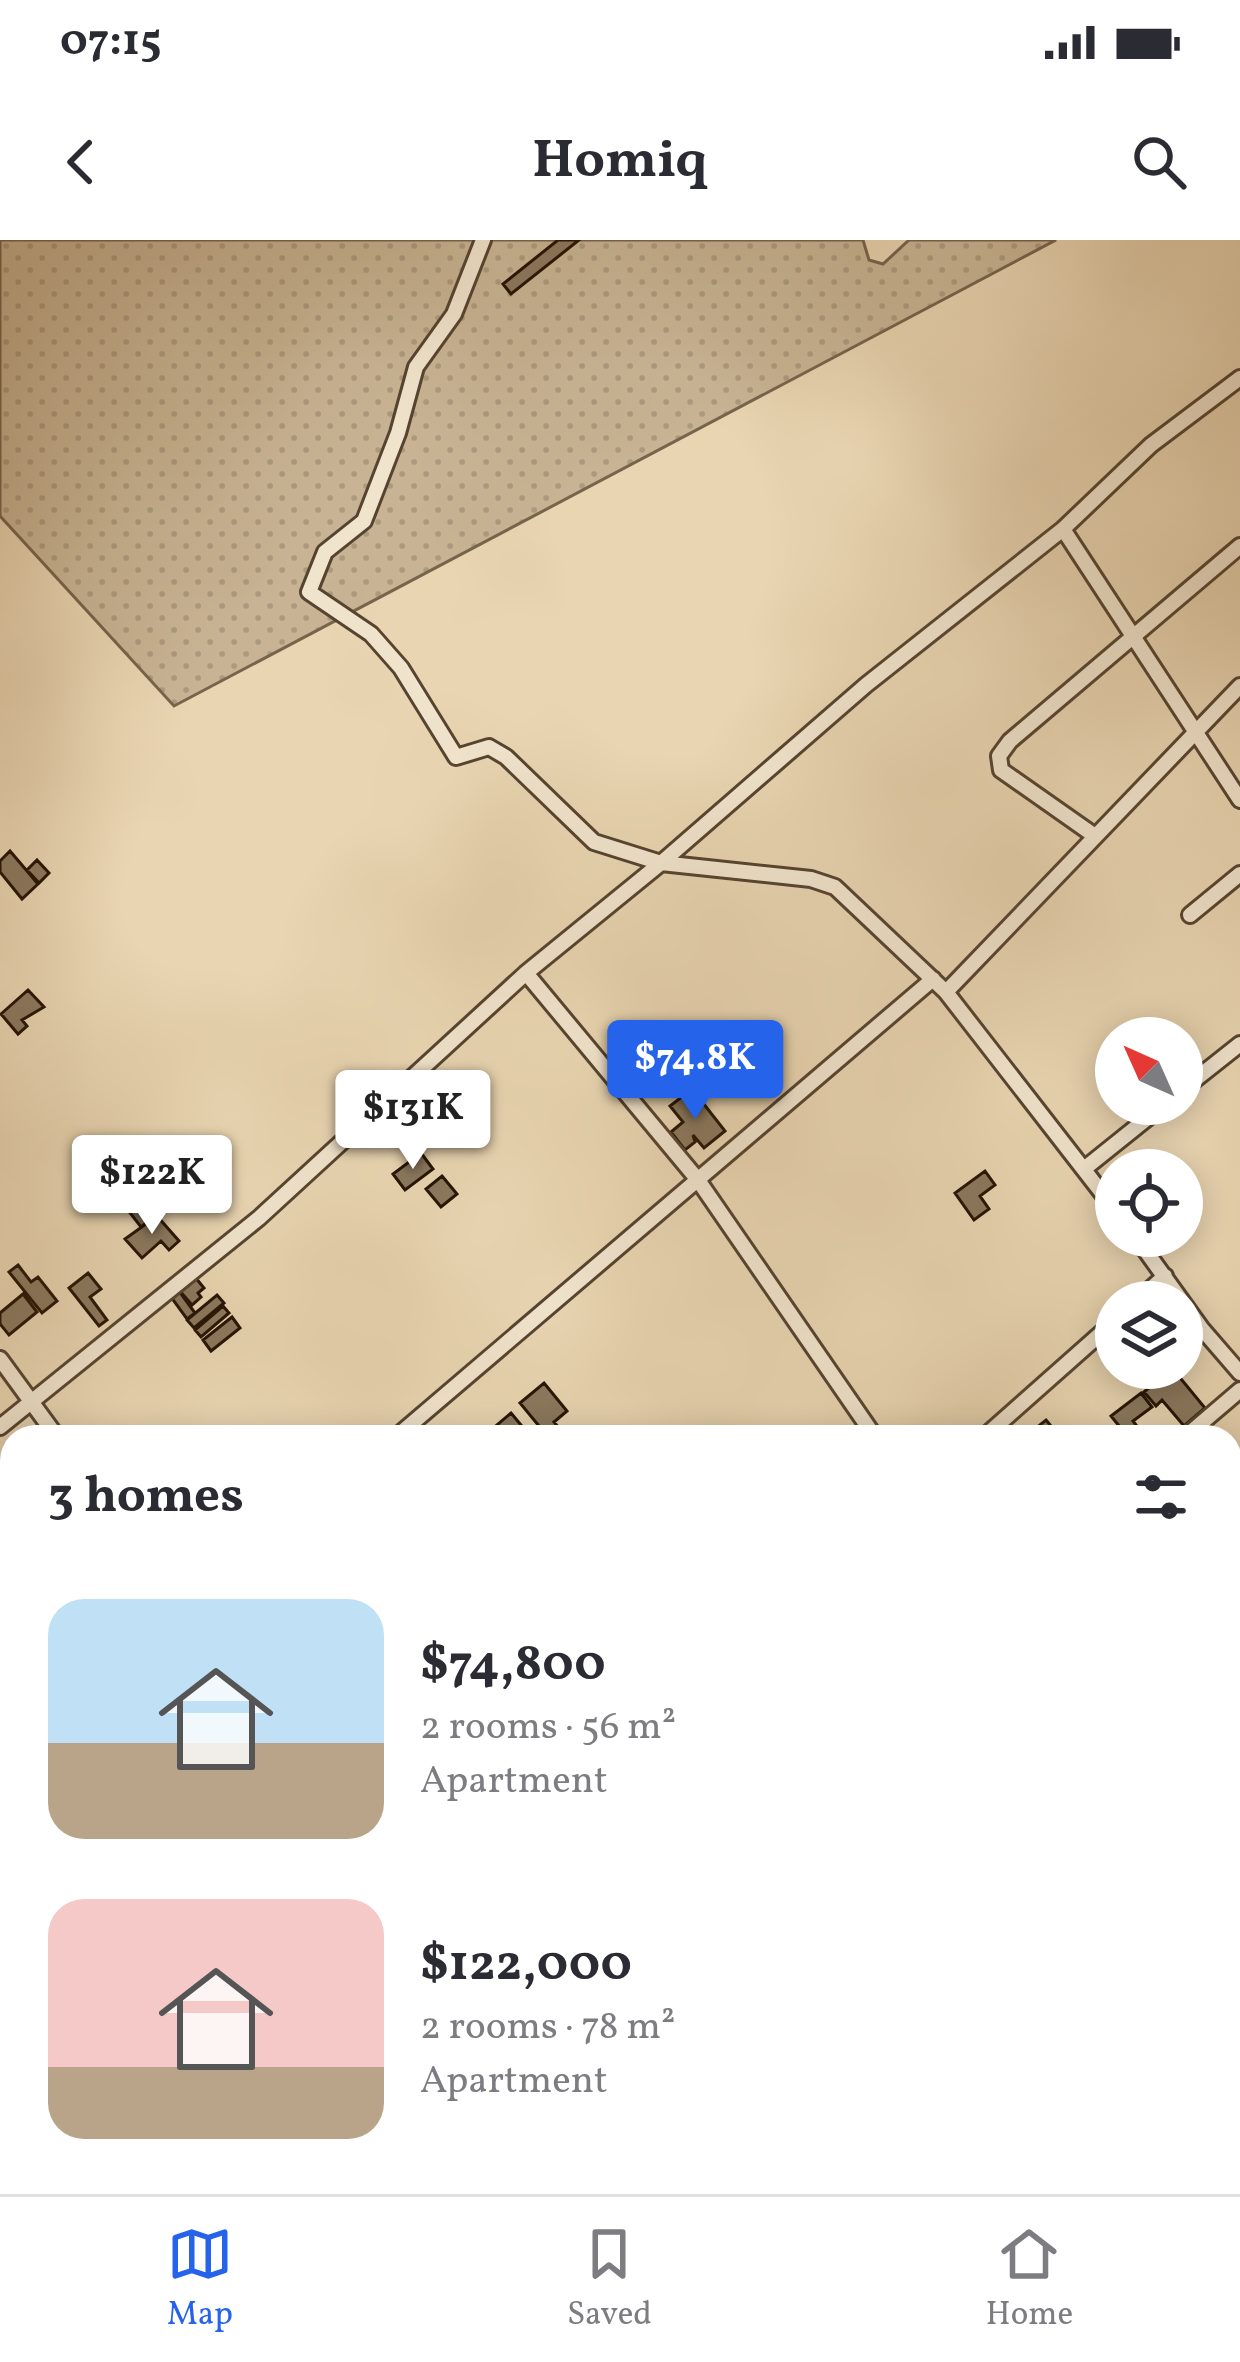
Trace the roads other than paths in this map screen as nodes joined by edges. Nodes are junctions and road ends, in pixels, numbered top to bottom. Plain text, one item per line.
1 (483, 240) edge
2 (1240, 378) edge
3 (1063, 529) junction
4 (1240, 546) edge
5 (1130, 635) junction
6 (1240, 686) edge
7 (1194, 734) junction
8 (1240, 800) edge
9 (1095, 836) junction
10 (661, 863) junction
11 (1240, 874) edge
12 (1190, 915) dead end
13 (526, 973) junction
14 (933, 979) junction
15 (946, 992) junction
16 (1240, 1044) edge
17 (1203, 1073) edge
18 (1139, 1125) edge
19 (1084, 1169) junction
20 (698, 1180) junction
21 (1095, 1183) edge
22 (1151, 1257) edge
23 (1165, 1276) junction
24 (1159, 1281) edge
25 (1095, 1339) edge
26 (0, 1359) edge
27 (1240, 1373) edge
28 (1240, 1390) edge
29 (31, 1402) junction
30 (2, 1425) edge
31 (48, 1425) edge
32 (410, 1425) edge
33 (867, 1425) edge
34 (998, 1425) edge
35 (1199, 1425) edge

1 - 10 street
2 - 3 street
3 - 5 street
3 - 10 street
4 - 5 street
5 - 7 street
5 - 9 street
6 - 7 street
7 - 8 street
7 - 9 street
9 - 15 street
10 - 13 street
10 - 14 street
11 - 12 street
13 - 20 street
13 - 29 street
14 - 15 street
14 - 20 street
15 - 19 street
16 - 17 street
18 - 19 street
19 - 21 street
20 - 32 street
20 - 33 street
22 - 23 street
23 - 24 street
23 - 27 street
25 - 34 street
26 - 29 street
28 - 35 street
29 - 30 street
29 - 31 street

